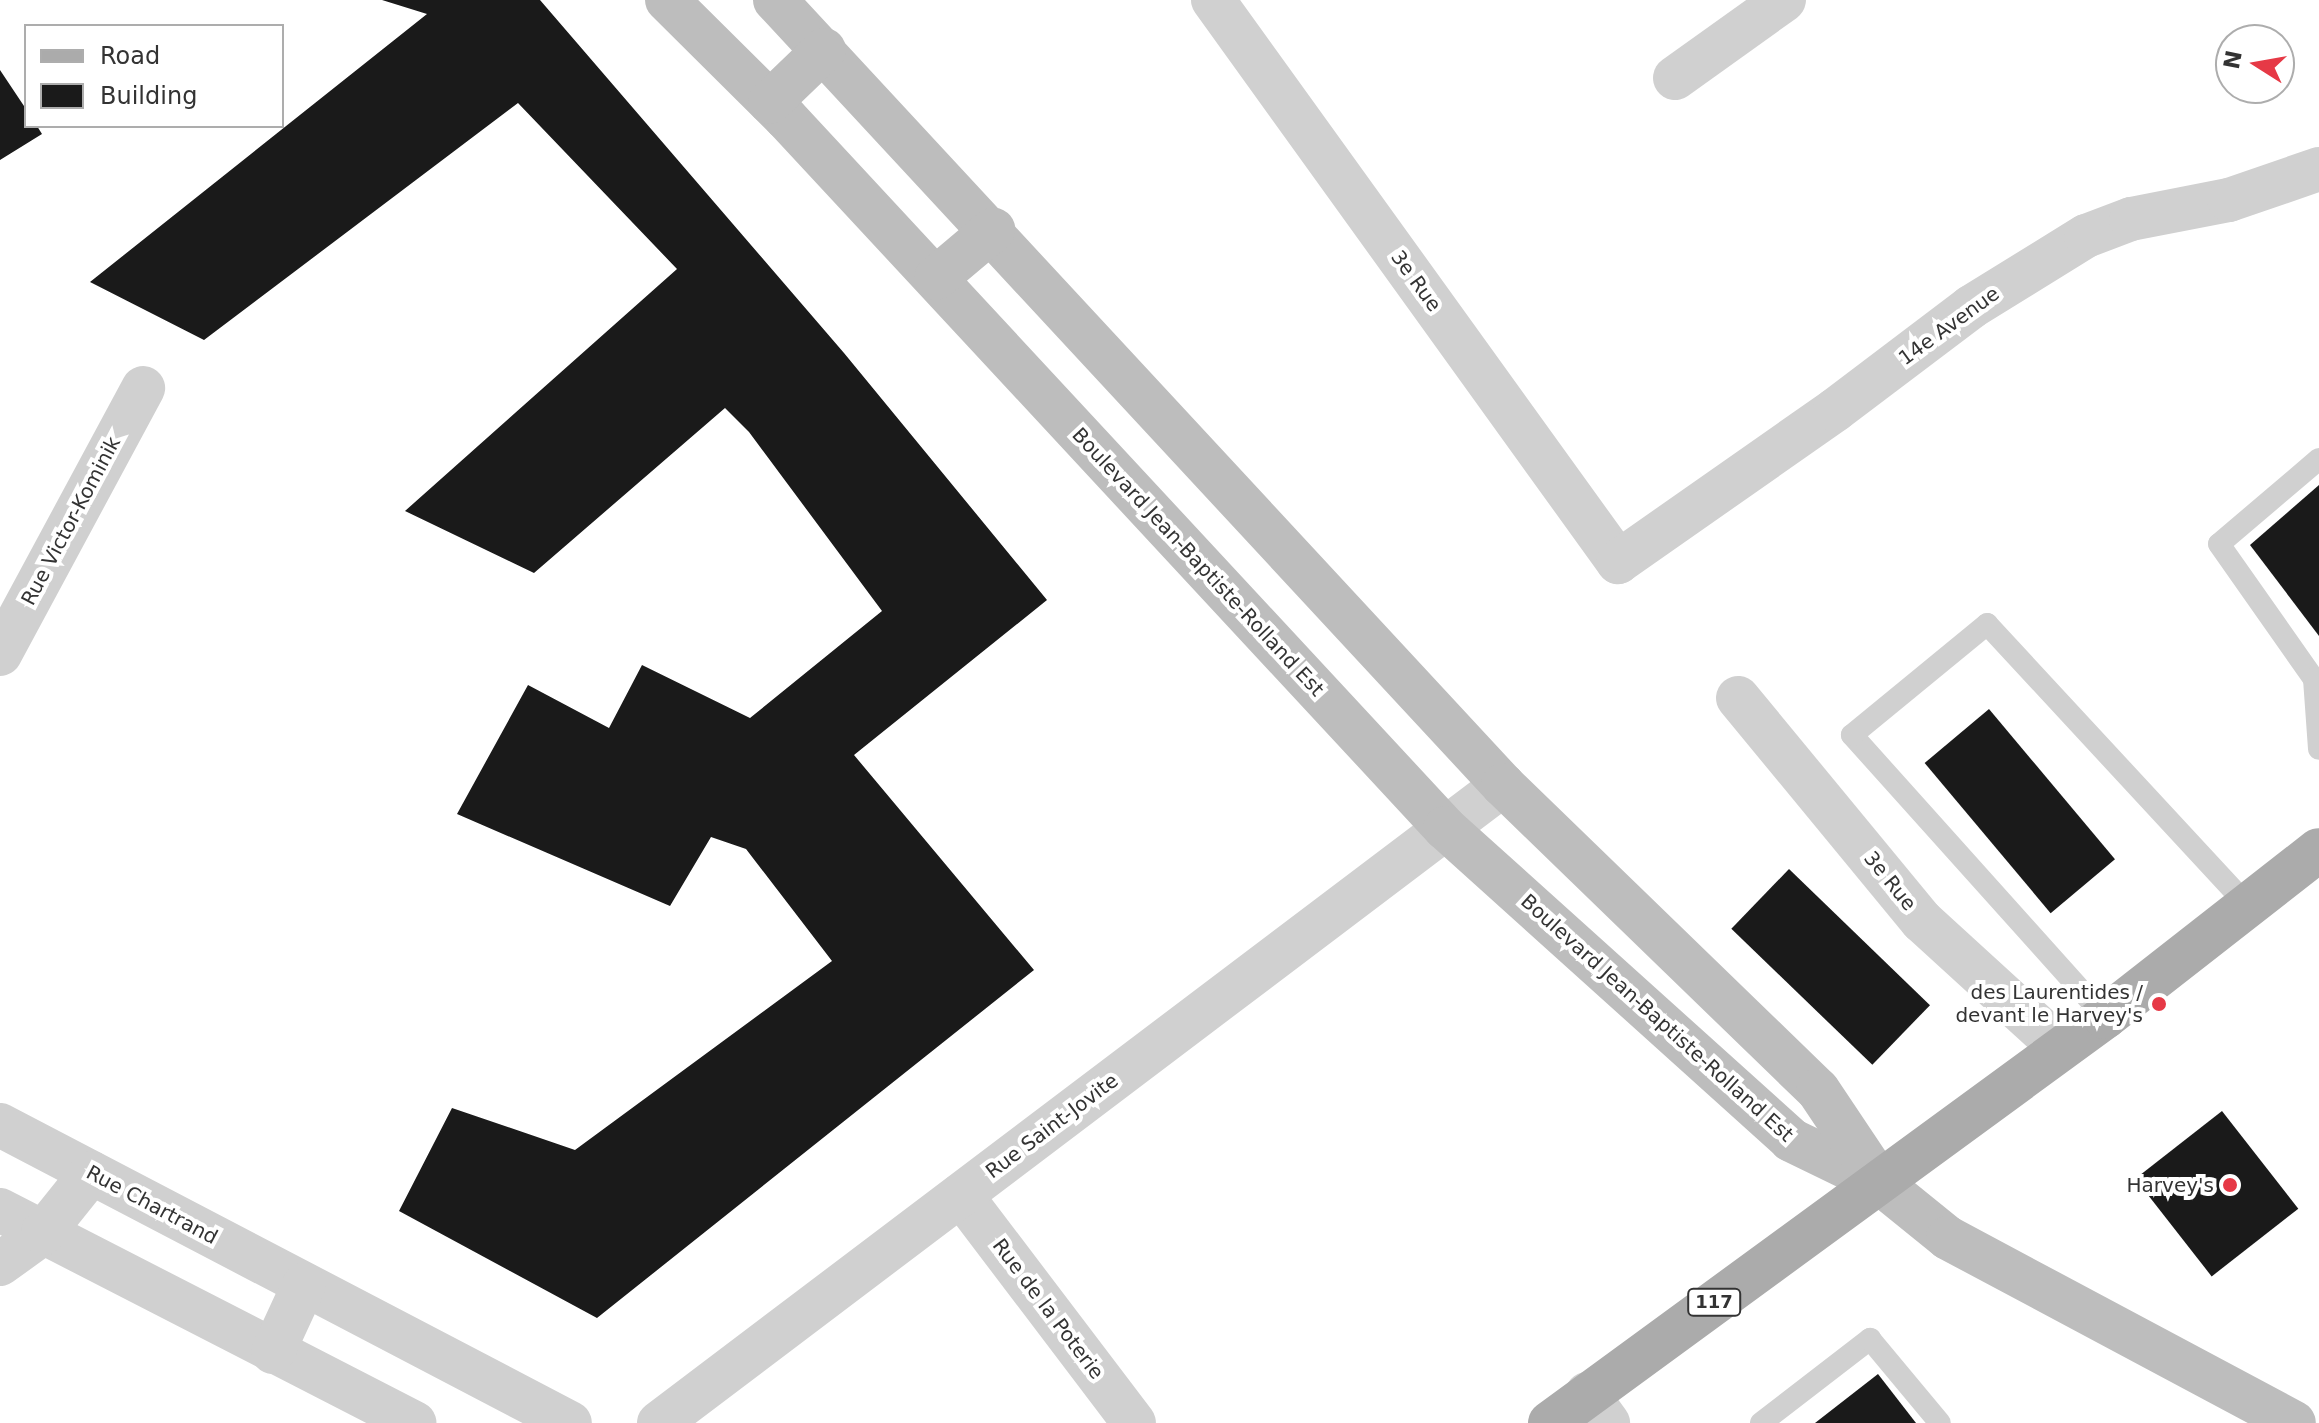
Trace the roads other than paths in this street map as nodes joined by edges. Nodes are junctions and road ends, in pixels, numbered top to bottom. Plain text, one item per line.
1 (667, 0) edge
2 (775, 0) edge
3 (1213, 0) edge
4 (1784, 0) edge
5 (824, 50) junction
6 (1675, 78) dead end
7 (770, 102) junction
8 (2319, 169) edge
9 (993, 230) junction
10 (936, 278) junction
11 (143, 388) dead end
12 (2319, 459) edge
13 (1618, 562) joint
14 (12, 604) edge
15 (0, 654) edge
16 (1738, 698) dead end
17 (2319, 749) edge
18 (1503, 785) junction
19 (1445, 828) junction
20 (2319, 850) edge
21 (2246, 904) junction
22 (2105, 1017) junction
23 (2060, 1047) junction
24 (0, 1125) edge
25 (91, 1173) junction
26 (1880, 1183) junction
27 (961, 1195) junction
28 (0, 1210) edge
29 (43, 1233) junction
30 (0, 1264) edge
31 (304, 1285) junction
32 (273, 1352) junction
33 (1598, 1409) edge
34 (414, 1423) edge
35 (570, 1423) edge
36 (659, 1423) edge
37 (1134, 1423) edge
38 (1550, 1423) edge
39 (1761, 1423) edge
40 (1940, 1423) edge
41 (2294, 1423) edge

1 - 7 street, Boulevard Jean-Baptiste-Rolland Est
2 - 5 street
3 - 13 street, 3e Rue
4 - 6 street
5 - 7 street
5 - 9 street
7 - 10 street, Boulevard Jean-Baptiste-Rolland Est
8 - 13 street, 14e Avenue
9 - 10 street
9 - 18 street
10 - 19 street, Boulevard Jean-Baptiste-Rolland Est
11 - 14 street, Rue Victor-Kominik
12 - 17 lane
14 - 15 street, Rue Victor-Kominik
16 - 23 street, 3e Rue
18 - 19 street, Rue Saint-Jovite
18 - 26 street
19 - 26 street, Boulevard Jean-Baptiste-Rolland Est
19 - 27 street, Rue Saint-Jovite
20 - 21 main road, 117
21 - 22 main road, 117
21 - 22 lane
22 - 23 main road, 117
23 - 26 main road, 117
24 - 25 street, Rue Chartrand
25 - 29 street
25 - 31 street, Rue Chartrand
26 - 33 main road, 117
26 - 41 street
27 - 36 street, Rue Saint-Jovite
27 - 37 street, Rue de la Poterie
28 - 29 street
29 - 30 street
29 - 32 street
31 - 32 street
31 - 35 street, Rue Chartrand
32 - 34 street
33 - 38 main road, 117
39 - 40 lane

